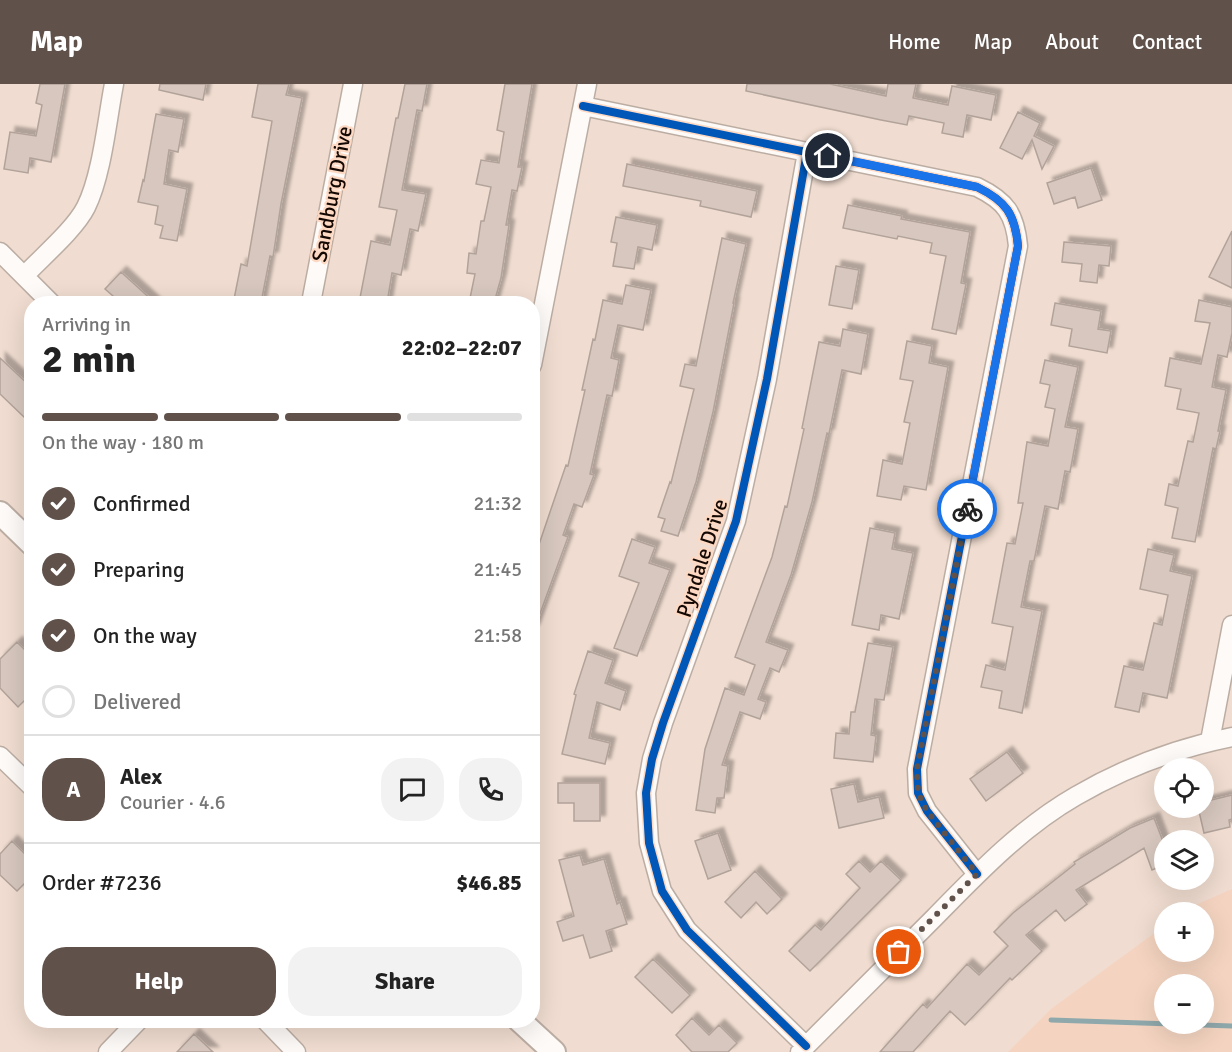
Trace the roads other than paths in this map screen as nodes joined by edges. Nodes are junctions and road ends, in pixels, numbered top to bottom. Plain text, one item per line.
1 (114, 84) edge
2 (353, 84) edge
3 (587, 84) edge
4 (583, 106) junction
5 (807, 152) junction
6 (0, 252) edge
7 (24, 276) junction
8 (44, 296) edge
9 (311, 296) edge
10 (540, 324) edge
11 (0, 513) edge
12 (24, 536) edge
13 (1232, 625) edge
14 (1232, 737) edge
15 (1210, 741) junction
16 (0, 756) edge
17 (24, 779) edge
18 (977, 874) junction
19 (131, 1028) edge
20 (273, 1028) edge
21 (528, 1028) edge
22 (803, 1049) edge
23 (108, 1052) edge
24 (296, 1052) edge
25 (554, 1052) edge

1 - 7 street
2 - 9 street, Sandburg Drive
3 - 4 street
4 - 5 street
4 - 10 street
5 - 18 street
5 - 22 street, Pyndale Drive
6 - 7 street
7 - 8 street
11 - 12 street
13 - 15 street
14 - 15 street
15 - 18 street
16 - 17 street
18 - 22 street
19 - 23 street
20 - 24 street
21 - 25 street

